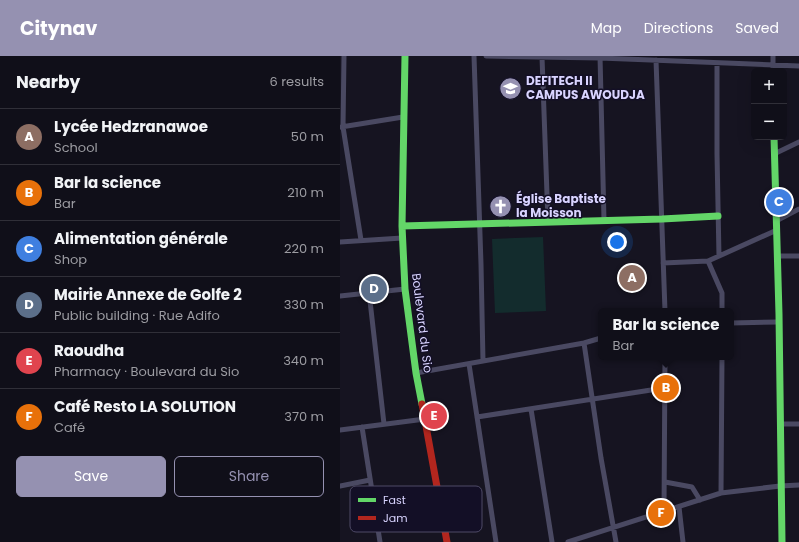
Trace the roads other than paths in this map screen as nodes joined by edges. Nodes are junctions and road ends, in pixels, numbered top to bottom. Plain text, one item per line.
1 (344, 56) edge
2 (405, 56) edge
3 (474, 56) edge
4 (486, 56) edge
5 (773, 56) edge
6 (542, 57) junction
7 (600, 57) edge
8 (656, 60) junction
9 (717, 63) junction
10 (799, 66) edge
11 (773, 68) edge
12 (403, 117) junction
13 (341, 127) edge
14 (774, 140) edge
15 (799, 142) edge
16 (774, 154) junction
17 (799, 209) edge
18 (718, 216) junction
19 (662, 219) junction
20 (604, 220) junction
21 (776, 221) junction
22 (548, 222) junction
23 (480, 224) junction
24 (402, 226) junction
25 (777, 230) junction
26 (402, 238) junction
27 (361, 240) junction
28 (340, 242) edge
29 (719, 256) junction
30 (778, 256) junction
31 (799, 256) edge
32 (708, 261) junction
33 (663, 263) junction
34 (405, 289) junction
35 (369, 292) junction
36 (340, 296) edge
37 (665, 308) edge
38 (722, 308) edge
39 (779, 322) junction
40 (734, 323) edge
41 (598, 339) edge
42 (584, 343) junction
43 (665, 360) edge
44 (722, 360) edge
45 (483, 361) junction
46 (469, 364) junction
47 (416, 373) junction
48 (664, 388) junction
49 (592, 399) junction
50 (531, 409) junction
51 (477, 417) junction
52 (425, 419) junction
53 (384, 424) junction
54 (780, 424) junction
55 (799, 424) edge
56 (362, 427) junction
57 (340, 430) edge
58 (370, 480) junction
59 (665, 482) junction
60 (799, 485) edge
61 (340, 486) edge
62 (371, 486) edge
63 (437, 486) edge
64 (780, 486) junction
65 (721, 493) junction
66 (700, 500) junction
67 (679, 507) junction
68 (664, 512) junction
69 (613, 527) junction
70 (378, 532) edge
71 (445, 532) edge
72 (380, 542) edge
73 (447, 542) edge
74 (496, 542) edge
75 (552, 542) edge
76 (568, 542) edge
77 (616, 542) edge
78 (683, 542) edge
79 (782, 542) edge

1 - 13 street
2 - 12 street, Boulevard du Sio
3 - 23 street
4 - 6 street
5 - 11 street
6 - 7 street
6 - 22 street
7 - 8 street
7 - 20 street
8 - 9 street
8 - 19 street
9 - 11 street
9 - 18 street
10 - 11 street
12 - 13 street
12 - 24 street, Boulevard du Sio
13 - 27 street
14 - 16 street
15 - 16 street
16 - 21 street
17 - 21 street
18 - 19 street
18 - 29 street
19 - 20 street
19 - 33 street
20 - 22 street
21 - 25 street
22 - 23 street
23 - 24 street
23 - 45 street
24 - 26 street, Boulevard du Sio
25 - 29 street
25 - 30 street
26 - 27 street
26 - 34 street, Boulevard du Sio
27 - 28 street
29 - 32 street
30 - 31 street
30 - 39 street
32 - 33 street
32 - 38 street
33 - 37 street
34 - 35 street
34 - 47 street, Boulevard du Sio
35 - 36 street
35 - 53 street
39 - 40 street
39 - 54 street
41 - 42 street
42 - 45 street
42 - 49 street
43 - 48 street
44 - 65 street
45 - 46 street
46 - 47 street
46 - 51 street
47 - 52 street, Boulevard du Sio
48 - 49 street
48 - 59 street
49 - 50 street
49 - 69 street
50 - 51 street
50 - 75 street
51 - 74 street
52 - 53 street
52 - 63 street, Boulevard du Sio
53 - 56 street
54 - 55 street
54 - 64 street
56 - 57 street
56 - 58 street
58 - 61 street
58 - 62 street
59 - 66 street
59 - 68 street
60 - 64 street
64 - 65 street
64 - 79 street
65 - 66 street
66 - 67 street
67 - 68 street
67 - 78 street
68 - 69 street
69 - 76 street
69 - 77 street
70 - 72 street
71 - 73 street, Boulevard du Sio

